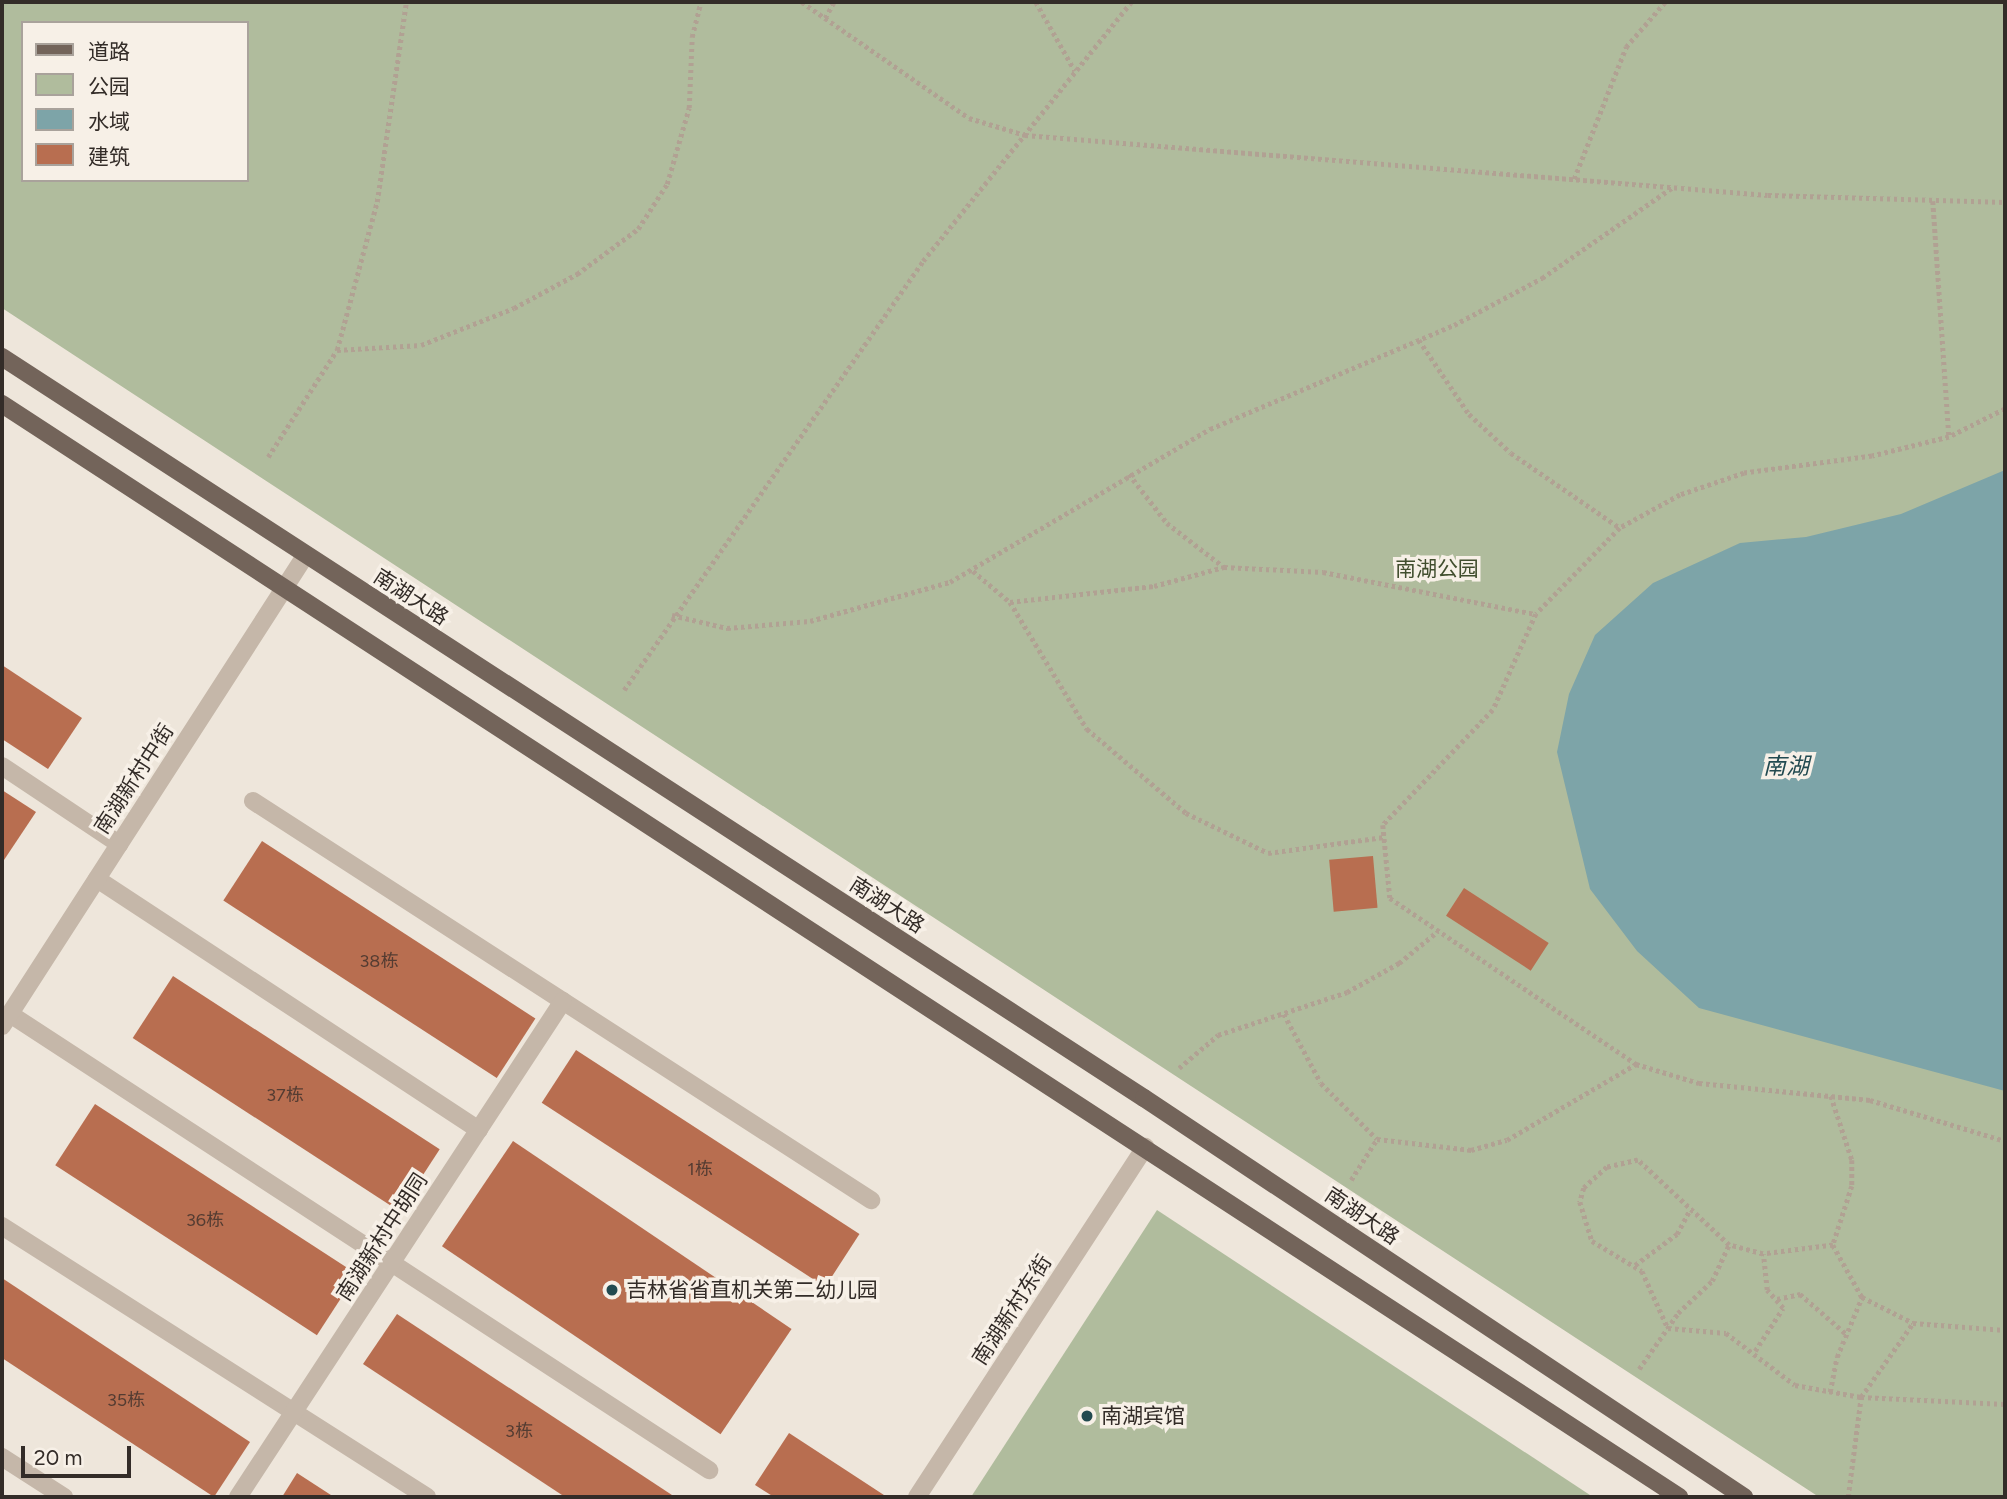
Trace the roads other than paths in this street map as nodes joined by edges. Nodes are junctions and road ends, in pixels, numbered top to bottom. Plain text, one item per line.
1 (2, 357) edge
2 (2, 404) edge
3 (305, 556) junction
4 (282, 588) junction
5 (2, 766) edge
6 (253, 801) dead end
7 (119, 844) junction
8 (97, 879) junction
9 (563, 1001) junction
10 (6, 1020) edge
11 (479, 1130) junction
12 (1144, 1147) junction
13 (871, 1200) dead end
14 (2, 1226) edge
15 (391, 1263) junction
16 (294, 1412) junction
17 (2, 1457) edge
18 (709, 1470) dead end
19 (64, 1497) edge
20 (238, 1497) edge
21 (427, 1497) edge
22 (917, 1497) edge
23 (1679, 1497) edge
24 (1744, 1497) edge

1 - 3 main road, 南湖大路
2 - 4 main road
3 - 4 street, 南湖新村中街
3 - 24 main road, 南湖大路
4 - 7 street, 南湖新村中街
4 - 12 main road
5 - 7 street
6 - 9 street
7 - 8 street, 南湖新村中街
8 - 10 street, 南湖新村中街
8 - 11 street
9 - 11 street, 南湖新村中胡同
9 - 13 street
10 - 15 street
11 - 15 street, 南湖新村中胡同
12 - 22 street, 南湖新村东街
12 - 23 main road
14 - 16 street
15 - 16 street, 南湖新村中胡同
15 - 18 street
16 - 20 street, 南湖新村中胡同
16 - 21 street
17 - 19 street

